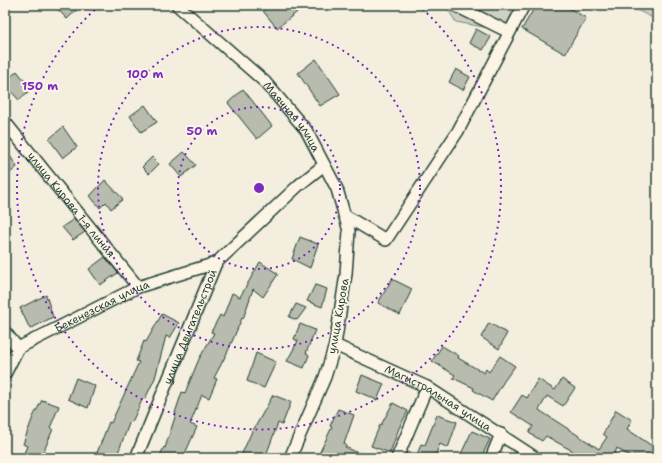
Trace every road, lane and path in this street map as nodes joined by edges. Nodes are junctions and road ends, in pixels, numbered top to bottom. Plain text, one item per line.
1 (454, 5) edge
2 (524, 5) edge
3 (181, 6) edge
4 (509, 32) junction
5 (5, 122) edge
6 (324, 165) junction
7 (344, 215) junction
8 (216, 263) junction
9 (138, 287) junction
10 (5, 332) edge
11 (335, 345) junction
12 (18, 348) junction
13 (5, 374) edge
14 (427, 387) junction
15 (501, 434) junction
16 (136, 458) edge
17 (290, 458) edge
18 (397, 458) edge
19 (491, 458) edge
20 (536, 458) edge

1 - 4 street
2 - 4 street
3 - 6 street, Маячная улица
4 - 7 street
5 - 9 street, улица Кирова 1-я линия
6 - 7 street, Маячная улица
6 - 8 street, улица Двигательстрой
7 - 11 street, улица Кирова
8 - 9 street, Бекенезская улица
8 - 16 street, улица Двигательстрой
9 - 12 street, Бекенезская улица
10 - 12 street
11 - 14 street, Магистральная улица
11 - 17 street, улица Кирова
12 - 13 street
14 - 15 street, Магистральная улица
14 - 18 street
15 - 19 street
15 - 20 street, Магистральная улица

